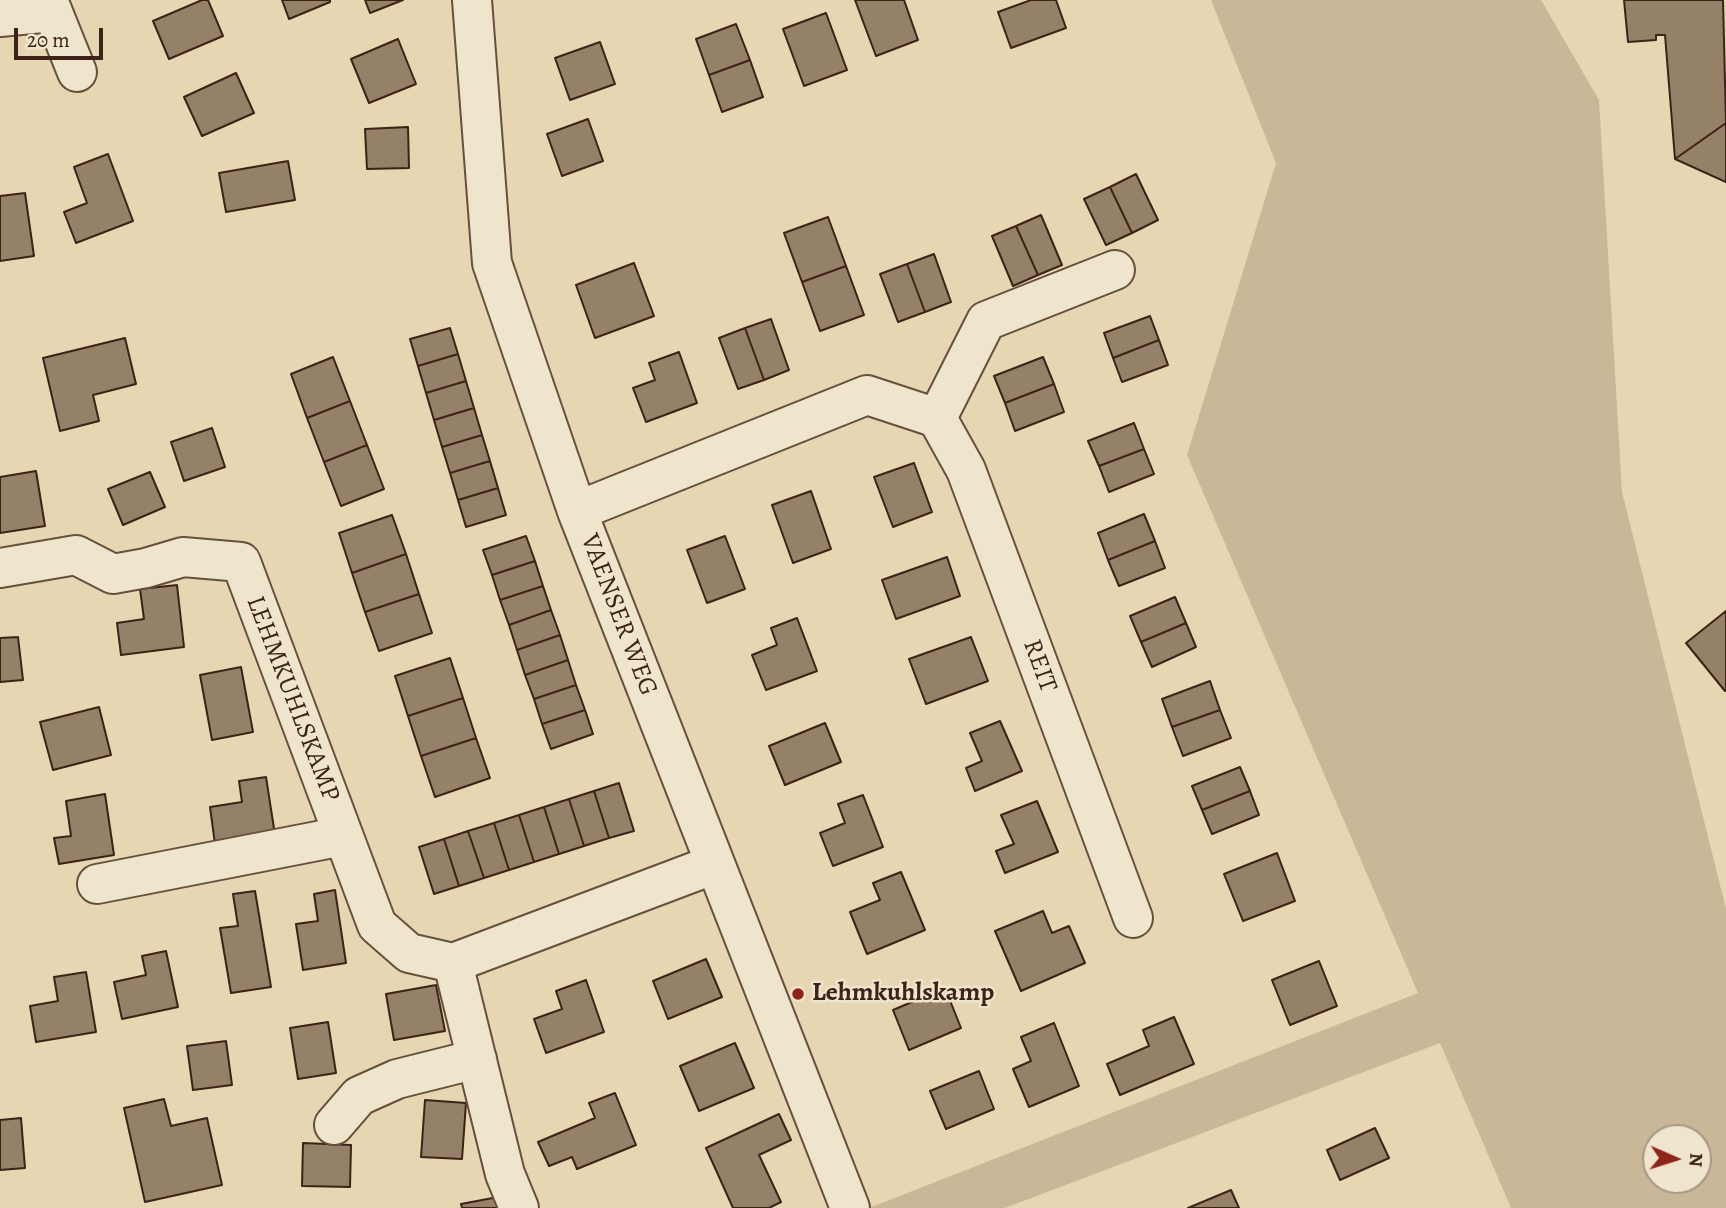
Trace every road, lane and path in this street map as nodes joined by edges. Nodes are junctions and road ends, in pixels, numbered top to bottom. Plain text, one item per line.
1 (472, 0) edge
2 (50, 6) edge
3 (0, 16) edge
4 (77, 72) dead end
5 (1115, 270) dead end
6 (937, 418) junction
7 (578, 511) junction
8 (0, 568) edge
9 (343, 836) junction
10 (715, 864) junction
11 (97, 884) dead end
12 (1133, 918) dead end
13 (453, 963) junction
14 (477, 1059) junction
15 (334, 1125) dead end
16 (519, 1208) edge
17 (850, 1208) edge

1 - 7 street, VAENSER WEG
2 - 3 street
2 - 4 street
5 - 6 street
6 - 7 street
6 - 12 street, REIT
7 - 10 street, VAENSER WEG
8 - 9 street, LEHMKUHLSKAMP
9 - 11 street, LEHMKUHLSKAMP
9 - 13 street, LEHMKUHLSKAMP
10 - 13 street
10 - 17 street, VAENSER WEG
13 - 14 street
14 - 15 street
14 - 16 street

